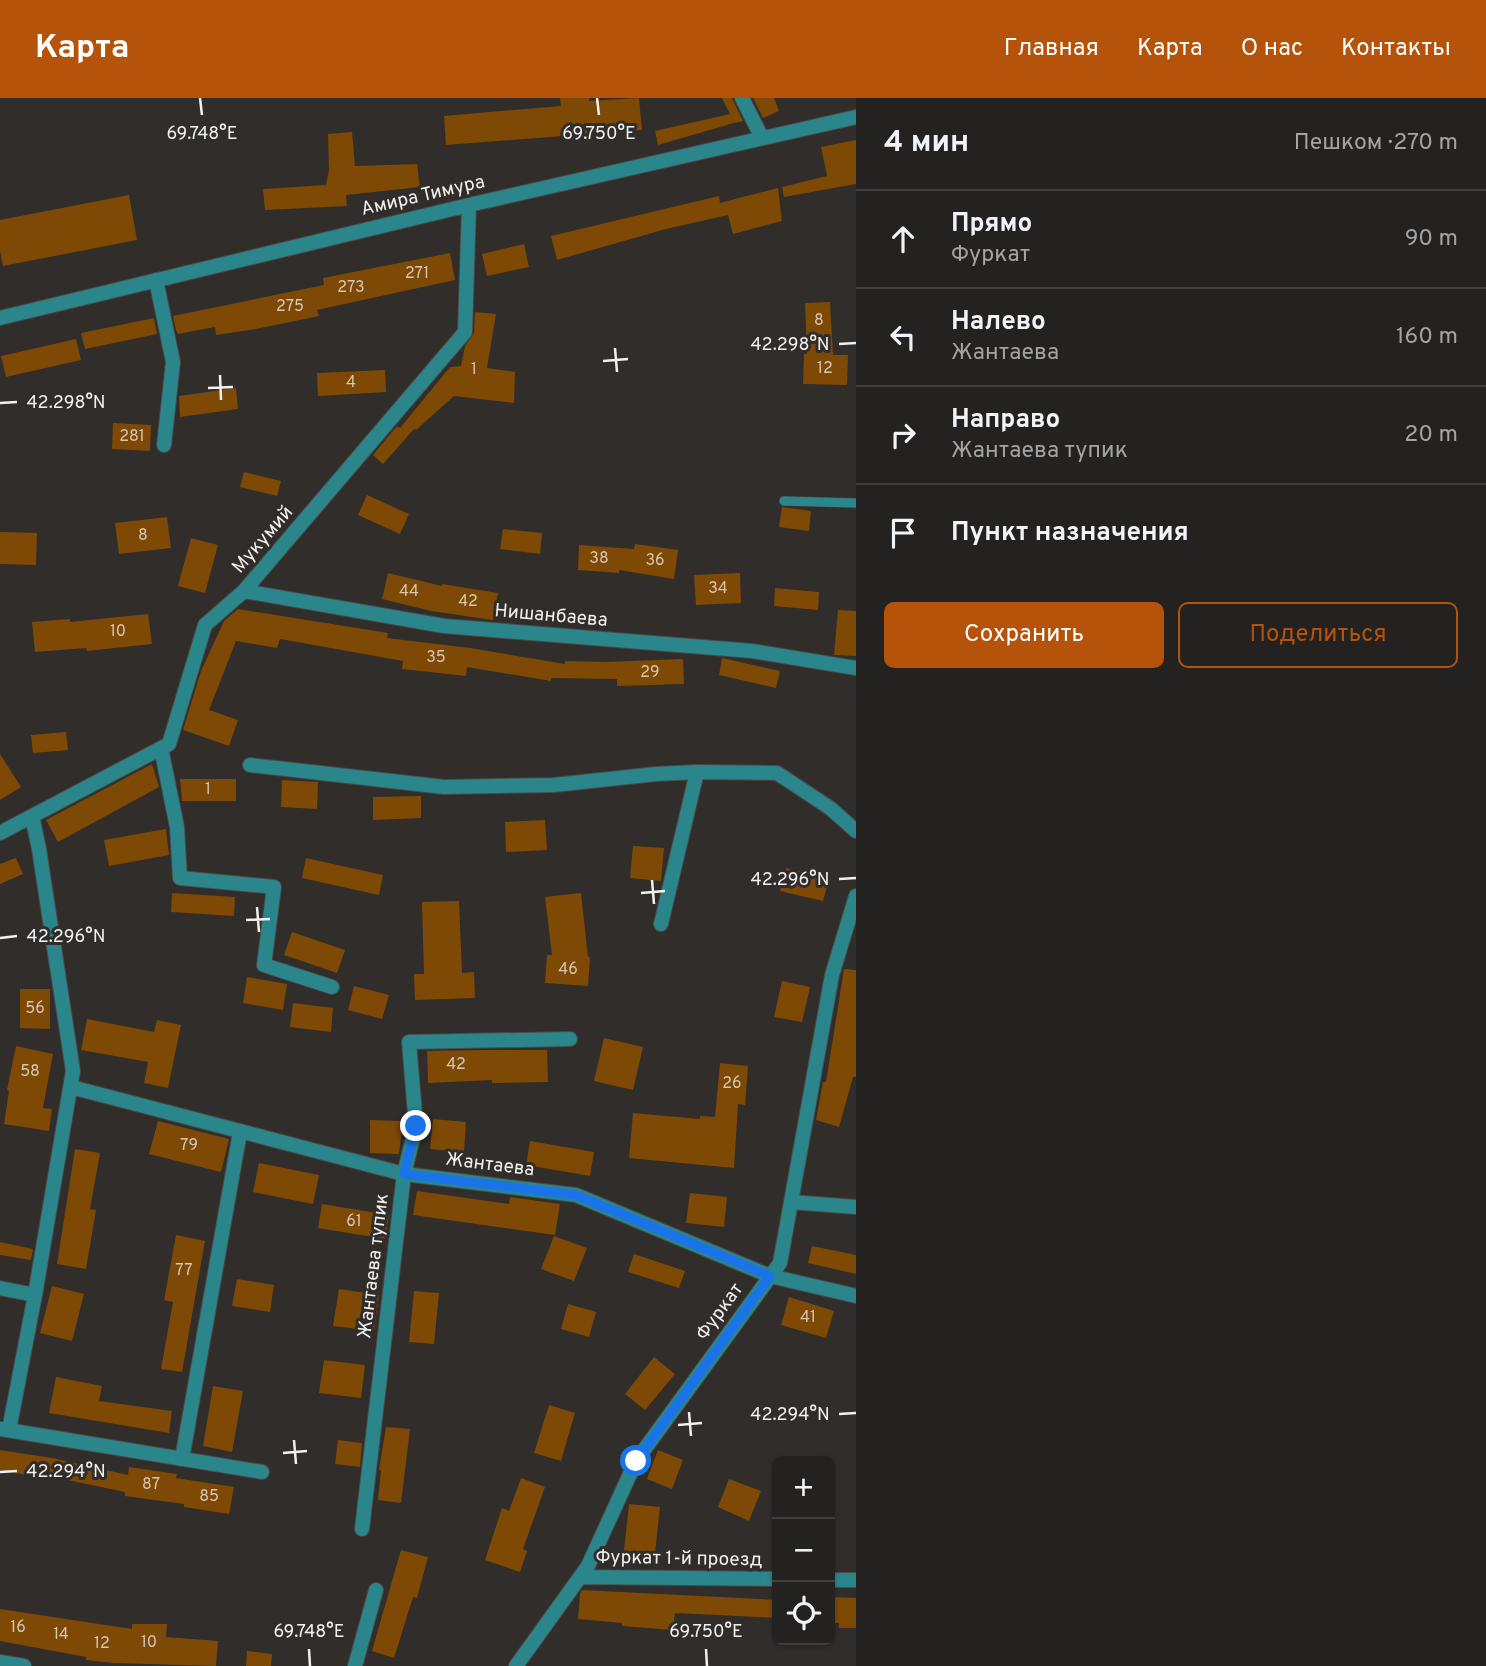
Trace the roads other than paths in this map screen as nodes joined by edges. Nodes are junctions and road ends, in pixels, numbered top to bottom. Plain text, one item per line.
1 (742, 98) edge
2 (856, 117) edge
3 (762, 138) junction
4 (469, 205) junction
5 (156, 280) junction
6 (0, 318) edge
7 (164, 445) dead end
8 (784, 501) dead end
9 (856, 503) edge
10 (244, 591) junction
11 (856, 668) edge
12 (161, 748) junction
13 (250, 765) dead end
14 (696, 772) junction
15 (32, 816) junction
16 (856, 831) edge
17 (0, 834) edge
18 (856, 896) edge
19 (661, 924) dead end
20 (332, 987) dead end
21 (570, 1039) dead end
22 (71, 1087) junction
23 (240, 1132) junction
24 (404, 1174) junction
25 (791, 1202) junction
26 (856, 1207) edge
27 (770, 1276) junction
28 (0, 1288) edge
29 (35, 1295) junction
30 (856, 1296) edge
31 (4, 1429) edge
32 (182, 1459) junction
33 (262, 1472) dead end
34 (362, 1529) dead end
35 (580, 1577) junction
36 (772, 1579) edge
37 (835, 1580) edge
38 (856, 1580) edge
39 (376, 1590) dead end
40 (0, 1662) edge
41 (24, 1666) edge
42 (355, 1666) edge
43 (516, 1666) edge

1 - 3 street
2 - 3 street, Амира Тимура
3 - 4 street, Амира Тимура
4 - 5 street, Амира Тимура
4 - 10 street, Мукумий
5 - 6 street, Амира Тимура
5 - 7 street
8 - 9 lane
10 - 11 street, Нишанбаева
10 - 12 street, Мукумий
12 - 15 street
12 - 20 street
13 - 14 street
14 - 16 street
14 - 19 street
15 - 17 street
15 - 22 street
18 - 25 street, Фуркат
21 - 24 street, Жантаева тупик
22 - 23 street, Жантаева
22 - 29 street
23 - 24 street, Жантаева
23 - 32 street
24 - 27 street, Жантаева
24 - 34 street, Жантаева тупик
25 - 26 street
25 - 27 street, Фуркат
27 - 30 street, Жантаева
27 - 35 street, Фуркат
28 - 29 street
29 - 31 street
31 - 32 street
32 - 33 street
35 - 36 street, Фуркат 1-й проезд
35 - 43 street, Фуркат
37 - 38 street
39 - 42 street
40 - 41 street

